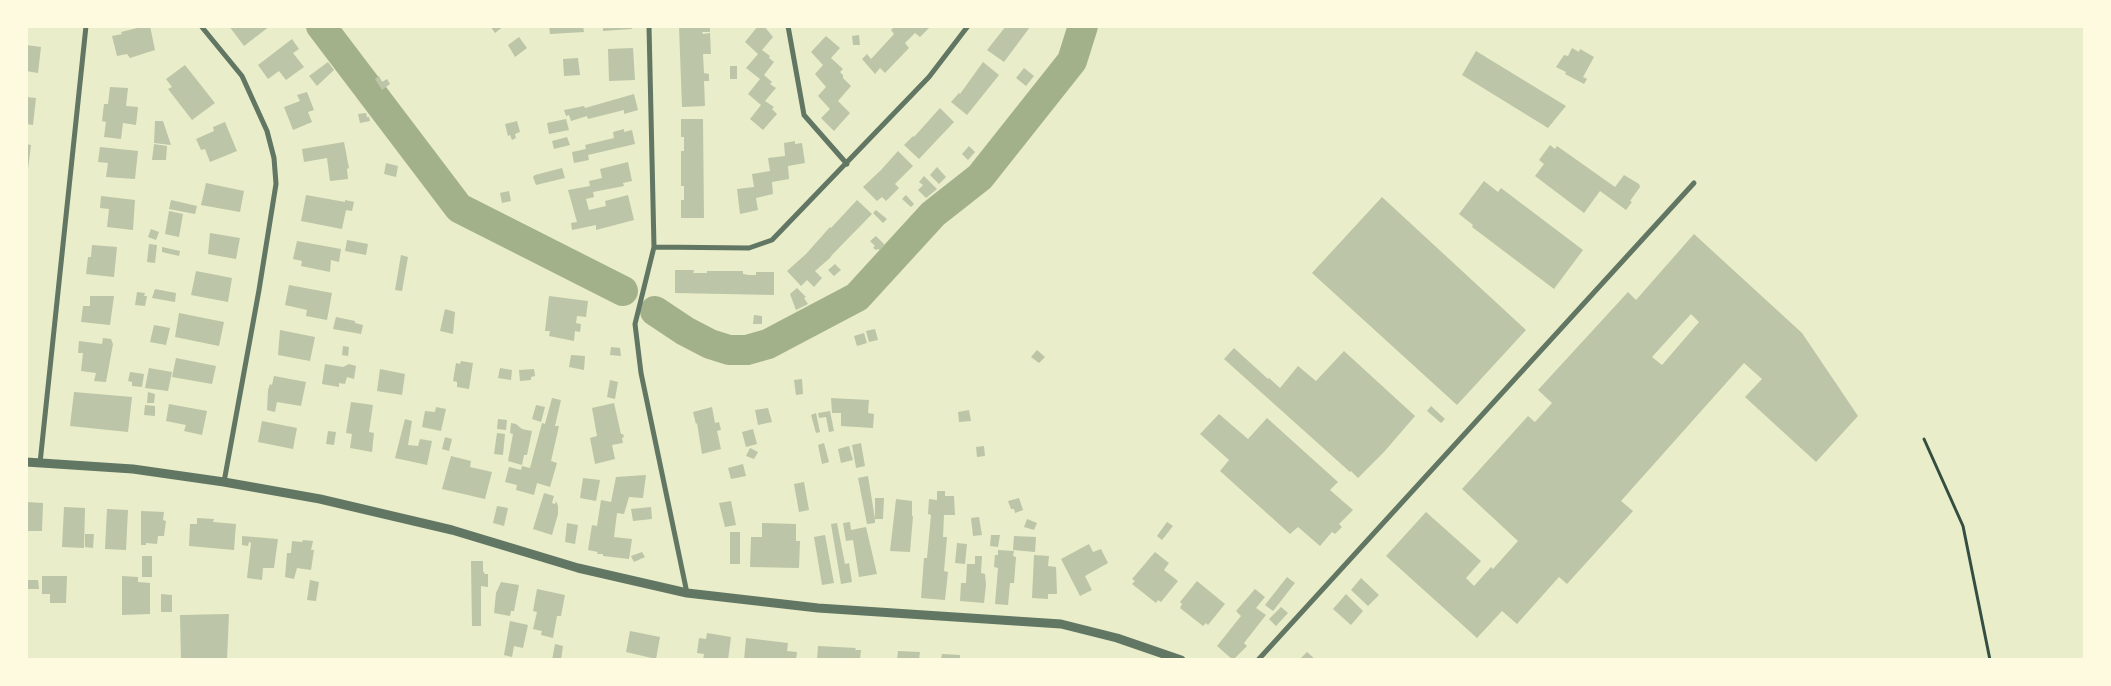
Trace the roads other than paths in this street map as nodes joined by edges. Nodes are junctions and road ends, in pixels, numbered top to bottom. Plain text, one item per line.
1 (86, 26) edge
2 (202, 26) edge
3 (649, 26) edge
4 (788, 26) edge
5 (968, 26) edge
6 (847, 164) junction
7 (1694, 182) dead end
8 (654, 247) junction
9 (26, 462) edge
10 (40, 463) junction
11 (224, 482) junction
12 (687, 593) junction
13 (1181, 660) edge
14 (1258, 660) edge

1 - 10 street
2 - 11 street
3 - 8 street
4 - 6 street
5 - 6 street
6 - 8 street
7 - 14 street
8 - 12 street
9 - 10 street
10 - 11 street
11 - 12 street
12 - 13 street

